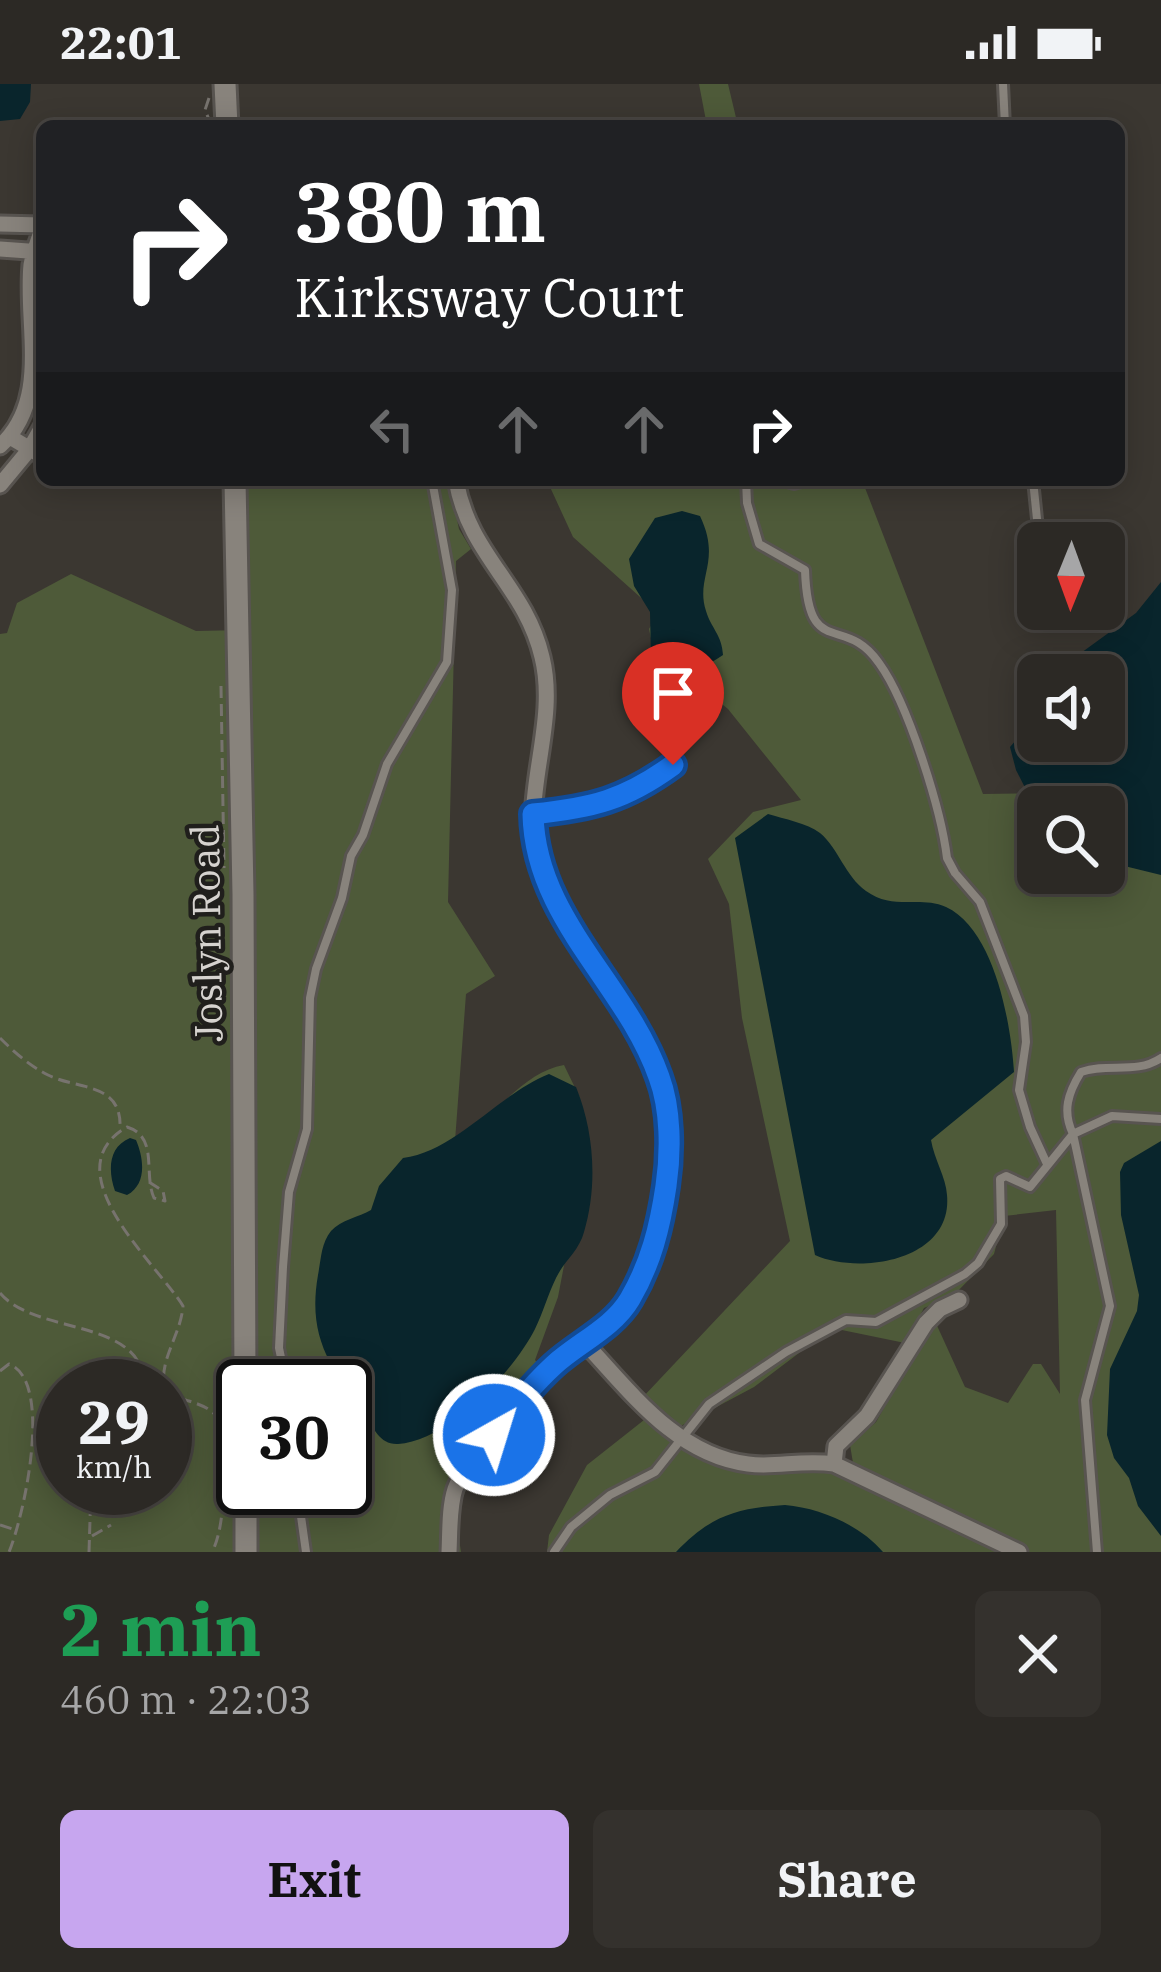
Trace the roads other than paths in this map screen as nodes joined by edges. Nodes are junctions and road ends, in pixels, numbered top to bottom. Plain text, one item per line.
1 (225, 84) edge
2 (1003, 84) edge
3 (227, 120) edge
4 (1005, 120) edge
5 (0, 224) edge
6 (36, 227) edge
7 (0, 249) edge
8 (36, 252) edge
9 (36, 256) edge
10 (25, 409) junction
11 (36, 414) edge
12 (5, 442) edge
13 (36, 453) edge
14 (0, 485) edge
15 (235, 486) edge
16 (433, 486) edge
17 (457, 486) edge
18 (746, 486) edge
19 (1033, 486) edge
20 (1036, 519) dead end
21 (673, 765) dead end
22 (533, 814) junction
23 (1161, 1058) edge
24 (1161, 1119) edge
25 (1073, 1134) junction
26 (1047, 1164) junction
27 (959, 1300) dead end
28 (583, 1341) junction
29 (245, 1359) edge
30 (281, 1359) edge
31 (681, 1438) junction
32 (834, 1464) junction
33 (246, 1515) edge
34 (301, 1515) edge
35 (246, 1552) edge
36 (306, 1552) edge
37 (449, 1552) edge
38 (554, 1552) edge
39 (1019, 1552) edge
40 (1097, 1552) edge

1 - 3 street
2 - 4 lane
5 - 6 street
7 - 8 street
9 - 10 street
10 - 11 street
10 - 12 street
12 - 13 street
13 - 14 street
15 - 29 street, Joslyn Road
16 - 30 lane
17 - 22 street
18 - 26 lane
19 - 20 lane
21 - 22 street
22 - 28 street
23 - 25 lane
24 - 25 lane
25 - 26 lane
25 - 40 lane
26 - 31 lane
27 - 32 street
28 - 31 street
28 - 37 street
31 - 32 street
31 - 38 lane
32 - 39 street
33 - 35 street
34 - 36 lane

